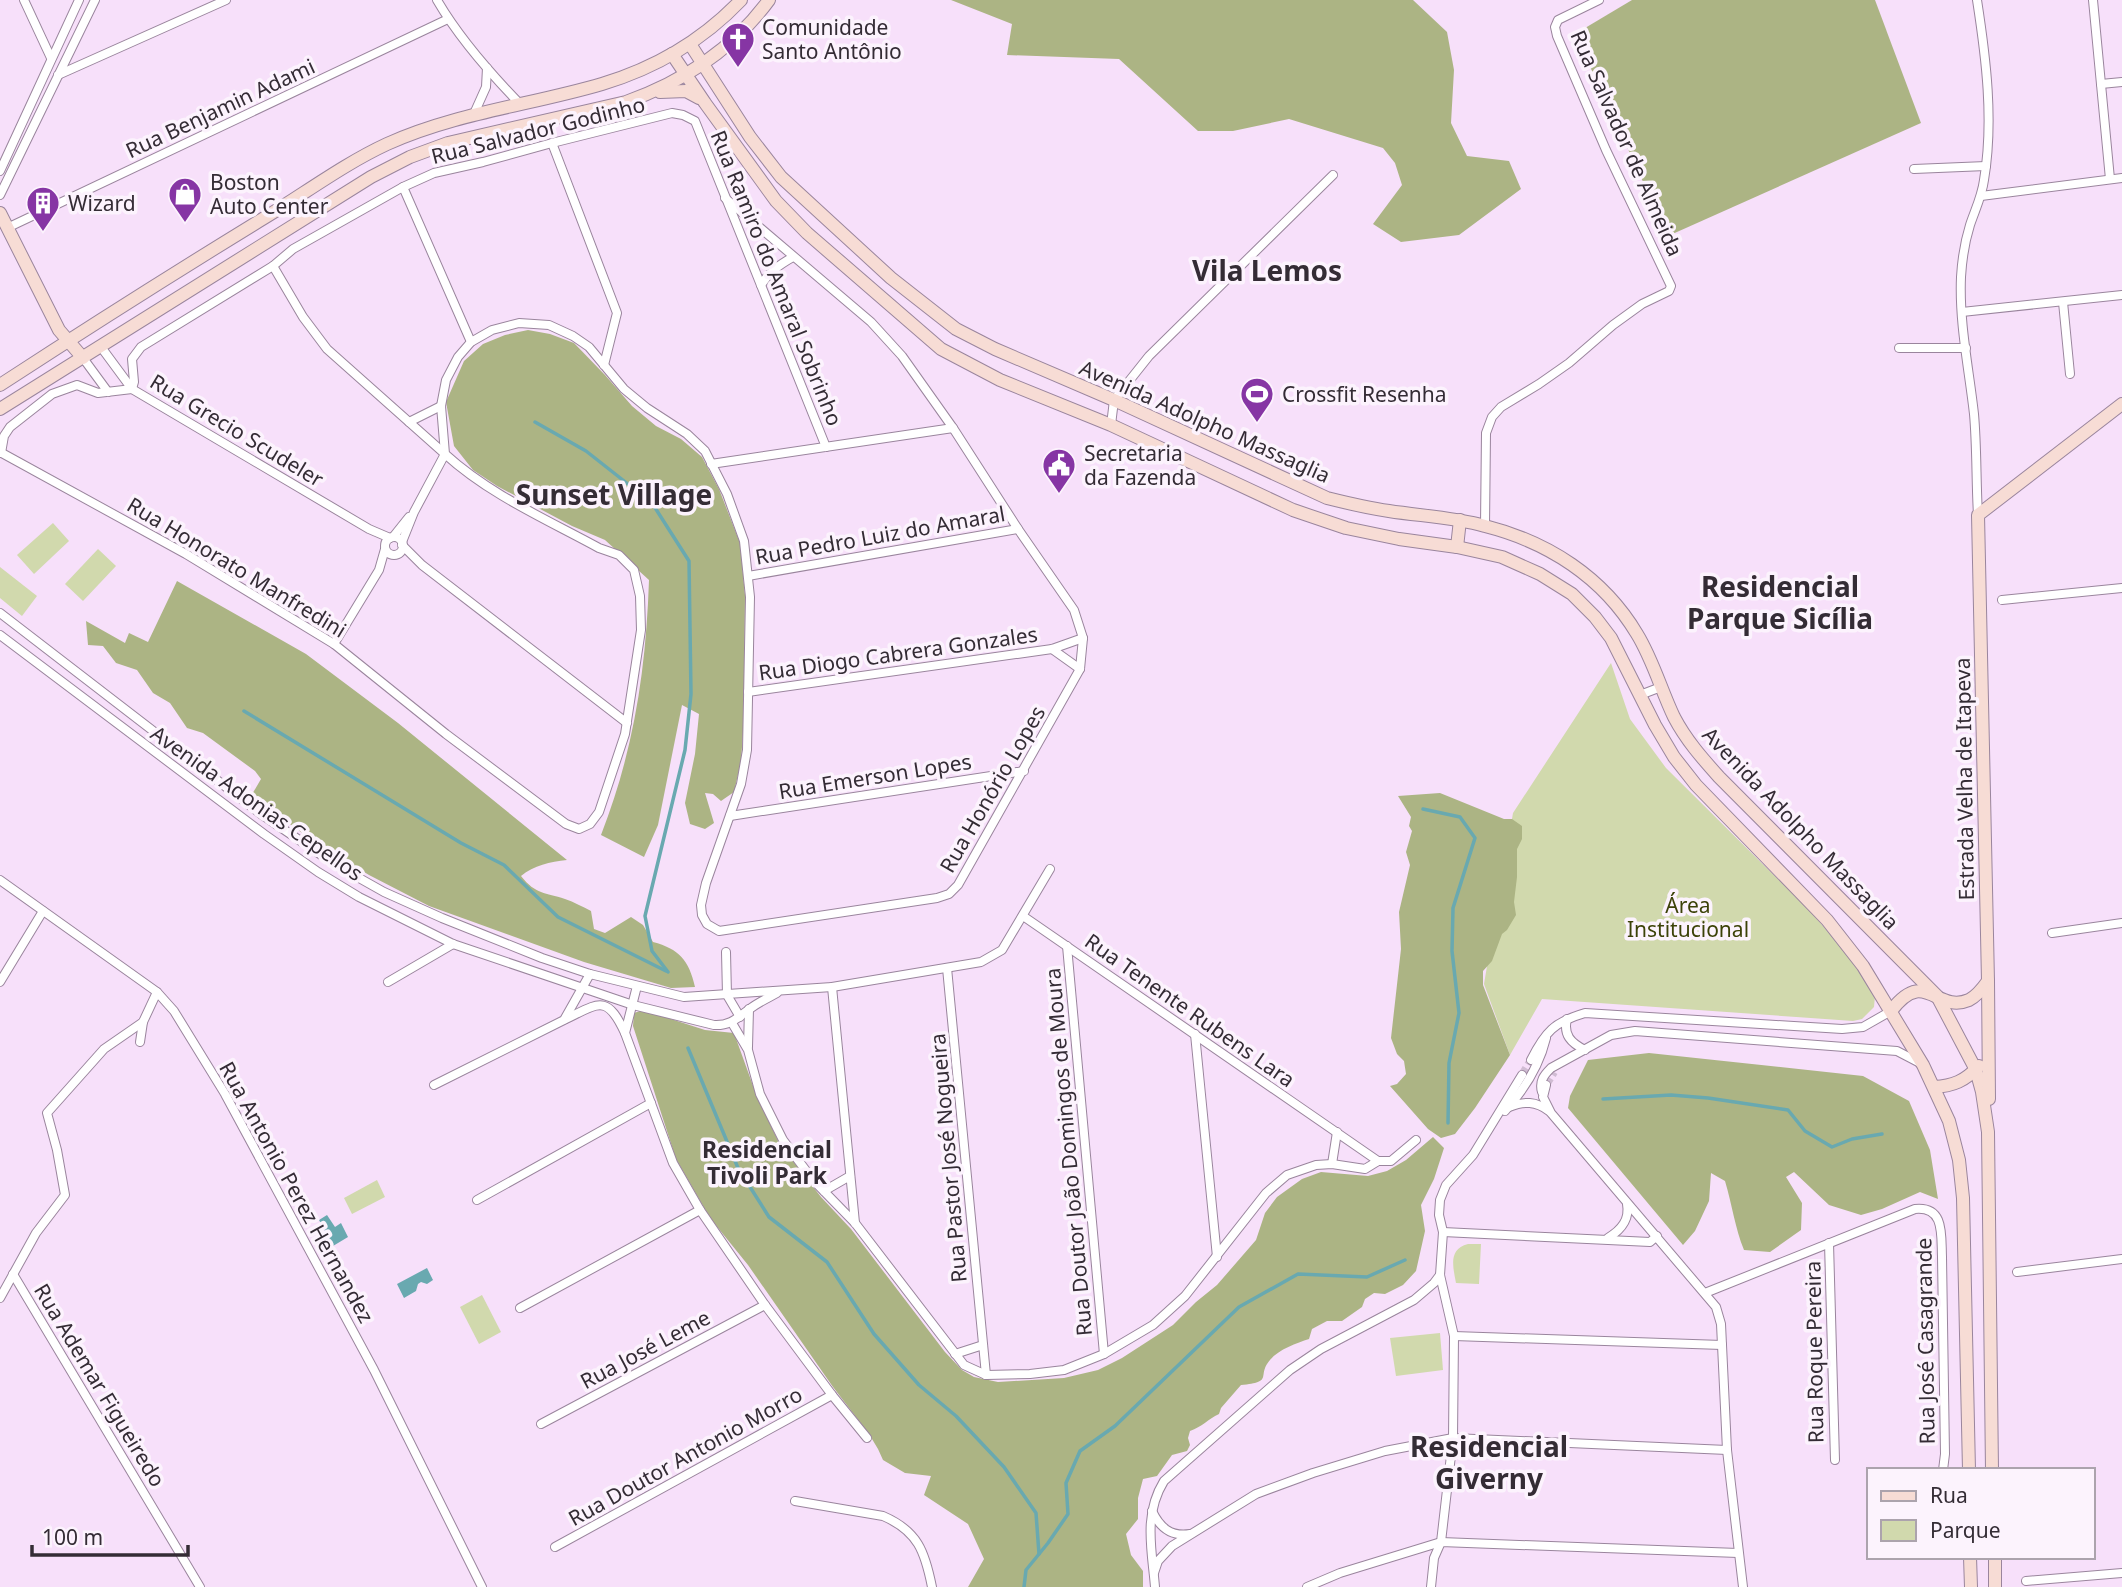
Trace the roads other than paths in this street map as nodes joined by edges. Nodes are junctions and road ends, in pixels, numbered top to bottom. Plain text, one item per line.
1 (24, 0) edge
2 (79, 0) edge
3 (95, 0) edge
4 (226, 0) edge
5 (437, 0) edge
6 (741, 0) edge
7 (769, 0) edge
8 (1599, 0) edge
9 (1977, 0) edge
10 (2093, 0) edge
11 (448, 19) junction
12 (690, 44) junction
13 (672, 54) junction
14 (51, 58) junction
15 (703, 64) junction
16 (486, 68) junction
17 (58, 75) junction
18 (686, 75) junction
19 (2122, 82) edge
20 (2101, 84) junction
21 (652, 93) junction
22 (705, 103) junction
23 (520, 104) junction
24 (473, 116) junction
25 (695, 121) joint
26 (552, 143) junction
27 (1986, 166) junction
28 (1914, 169) dead end
29 (0, 171) edge
30 (1333, 175) dead end
31 (2122, 178) edge
32 (2110, 180) junction
33 (403, 187) junction
34 (0, 195) edge
35 (1981, 196) junction
36 (725, 198) junction
37 (0, 213) edge
38 (7, 235) edge
39 (793, 257) junction
40 (273, 266) junction
41 (761, 285) junction
42 (2122, 295) edge
43 (2063, 302) junction
44 (1962, 312) junction
45 (68, 341) junction
46 (471, 342) junction
47 (101, 347) junction
48 (1899, 348) dead end
49 (1966, 348) junction
50 (83, 358) junction
51 (604, 365) junction
52 (2070, 374) dead end
53 (0, 385) edge
54 (132, 389) junction
55 (108, 392) junction
56 (1114, 400) junction
57 (2122, 404) edge
58 (441, 406) junction
59 (0, 409) edge
60 (410, 422) junction
61 (1111, 425) junction
62 (953, 428) junction
63 (826, 447) junction
64 (1, 453) edge
65 (445, 454) junction
66 (711, 464) junction
67 (414, 512) junction
68 (1978, 515) junction
69 (1460, 520) junction
70 (1485, 526) junction
71 (1018, 528) junction
72 (388, 542) junction
73 (1457, 547) junction
74 (399, 549) junction
75 (379, 570) junction
76 (748, 576) junction
77 (2122, 588) edge
78 (2002, 600) dead end
79 (0, 613) edge
80 (0, 635) edge
81 (1083, 638) junction
82 (334, 644) junction
83 (1052, 649) junction
84 (1080, 669) junction
85 (1661, 687) junction
86 (748, 691) junction
87 (1640, 695) junction
88 (627, 723) junction
89 (1024, 771) junction
90 (730, 816) junction
91 (1050, 869) dead end
92 (0, 880) edge
93 (43, 911) junction
94 (1023, 916) junction
95 (2122, 923) edge
96 (2052, 933) dead end
97 (453, 944) junction
98 (1067, 946) junction
99 (726, 952) dead end
100 (947, 968) junction
101 (590, 974) junction
102 (1988, 981) junction
103 (0, 982) edge
104 (388, 982) dead end
105 (637, 986) junction
106 (832, 987) junction
107 (582, 988) junction
108 (780, 991) junction
109 (157, 992) junction
110 (727, 995) junction
111 (1937, 996) junction
112 (633, 1005) junction
113 (749, 1009) junction
114 (1891, 1011) junction
115 (740, 1017) junction
116 (1567, 1019) junction
117 (564, 1020) junction
118 (143, 1022) junction
119 (732, 1023) junction
120 (1547, 1032) junction
121 (625, 1033) junction
122 (1195, 1034) junction
123 (1989, 1041) junction
124 (140, 1042) dead end
125 (748, 1050) junction
126 (1585, 1050) junction
127 (1531, 1060) tunnel mouth
128 (1563, 1062) junction
129 (1923, 1065) junction
130 (1976, 1070) junction
131 (1554, 1072) tunnel mouth
132 (1522, 1075) tunnel mouth
133 (434, 1085) dead end
134 (1546, 1085) tunnel mouth
135 (1934, 1087) junction
136 (1544, 1100) junction
137 (651, 1103) junction
138 (1508, 1108) junction
139 (1551, 1113) junction
140 (1488, 1130) junction
141 (1337, 1132) junction
142 (1987, 1132) junction
143 (1416, 1140) dead end
144 (1378, 1161) junction
145 (1332, 1164) junction
146 (850, 1176) junction
147 (824, 1191) junction
148 (477, 1200) dead end
149 (1626, 1202) junction
150 (700, 1210) junction
151 (855, 1223) junction
152 (1443, 1232) junction
153 (1657, 1236) junction
154 (1608, 1238) junction
155 (1829, 1243) junction
156 (1217, 1256) junction
157 (2122, 1259) edge
158 (2017, 1272) dead end
159 (13, 1274) junction
160 (1440, 1275) junction
161 (1705, 1293) junction
162 (0, 1298) edge
163 (765, 1306) junction
164 (520, 1308) dead end
165 (1454, 1336) junction
166 (983, 1345) junction
167 (1722, 1345) junction
168 (955, 1354) junction
169 (1104, 1354) junction
170 (986, 1375) junction
171 (832, 1395) junction
172 (541, 1423) dead end
173 (867, 1438) dead end
174 (1453, 1438) junction
175 (1727, 1450) junction
176 (1835, 1460) dead end
177 (1943, 1468) edge
178 (1969, 1468) edge
179 (1992, 1468) edge
180 (795, 1501) dead end
181 (1152, 1511) junction
182 (1191, 1534) junction
183 (1441, 1542) junction
184 (555, 1547) dead end
185 (1738, 1553) junction
186 (1970, 1559) edge
187 (1995, 1559) edge
188 (1154, 1573) junction
189 (2122, 1573) edge
190 (2026, 1581) dead end
191 (200, 1587) edge
192 (482, 1587) edge
193 (932, 1587) edge
194 (1155, 1587) edge
195 (1307, 1587) edge
196 (1432, 1587) edge
197 (1743, 1587) edge
198 (1971, 1587) edge
199 (1995, 1587) edge

1 - 14 street
2 - 14 street
3 - 17 street
4 - 17 street
5 - 11 street
6 - 12 main road
7 - 15 main road
8 - 70 street, Rua Salvador de Almeida
9 - 27 street
10 - 20 street
11 - 16 street
11 - 38 street, Rua Benjamin Adami
12 - 13 main road
12 - 15 main road, Avenida Adolpho Massaglia
13 - 18 main road, Avenida Adolpho Massaglia
13 - 23 main road
14 - 29 street
15 - 18 main road
15 - 56 main road, Avenida Adolpho Massaglia
16 - 23 street
16 - 24 street
17 - 34 street
18 - 21 main road
18 - 22 main road, Avenida Adolpho Massaglia
19 - 20 street
20 - 32 street
21 - 22 main road
21 - 47 main road
22 - 61 main road, Avenida Adolpho Massaglia
23 - 24 main road
24 - 45 main road
25 - 26 street, Rua Salvador Godinho
25 - 36 street, Rua Ramiro do Amaral Sobrinho
26 - 33 street, Rua Salvador Godinho
26 - 51 street
27 - 28 street
27 - 35 street
30 - 56 street
31 - 32 street
32 - 35 street
33 - 40 street, Rua Salvador Godinho
33 - 46 street
35 - 44 street
36 - 39 street
36 - 41 street, Rua Ramiro do Amaral Sobrinho
37 - 38 main road
38 - 45 main road
39 - 41 street
39 - 62 street
40 - 54 street, Rua Salvador Godinho
40 - 60 street
41 - 63 street, Rua Ramiro do Amaral Sobrinho
42 - 43 street
43 - 44 street
43 - 52 street
44 - 49 street
45 - 50 main road
45 - 53 main road
46 - 51 street
46 - 58 street
47 - 50 main road
47 - 54 street, Rua Grecio Scudeler
48 - 49 street
49 - 68 street
50 - 55 street
50 - 59 main road
51 - 66 street
54 - 55 street
54 - 72 street, Rua Grecio Scudeler
55 - 64 street
56 - 61 street
56 - 69 main road, Avenida Adolpho Massaglia
57 - 68 main road
58 - 60 street
58 - 65 street
60 - 65 street
61 - 73 main road, Avenida Adolpho Massaglia
62 - 63 street
62 - 71 street
63 - 66 street
64 - 82 street, Rua Honorato Manfredini
65 - 67 street
65 - 88 street
66 - 76 street
67 - 72 street
67 - 74 street
68 - 102 main road, Estrada Velha de Itapeva
69 - 70 main road, Avenida Adolpho Massaglia
69 - 73 main road
70 - 85 main road, Avenida Adolpho Massaglia
71 - 76 street, Rua Pedro Luiz do Amaral
71 - 81 street
72 - 74 street
72 - 74 street
72 - 75 street
73 - 87 main road, Avenida Adolpho Massaglia
74 - 75 street
74 - 88 street
75 - 82 street
76 - 86 street
77 - 78 street
79 - 101 street, Avenida Adonias Cepellos
80 - 97 street, Avenida Adonias Cepellos
81 - 83 street, Rua Diogo Cabrera Gonzales
81 - 84 street, Rua Honório Lopes
82 - 88 street, Rua Honorato Manfredini
83 - 84 street, Rua Diogo Cabrera Gonzales
83 - 86 street, Rua Diogo Cabrera Gonzales
84 - 89 street, Rua Honório Lopes
85 - 87 street
85 - 111 main road, Avenida Adolpho Massaglia
86 - 90 street
87 - 114 main road, Avenida Adolpho Massaglia
89 - 90 street, Rua Emerson Lopes
89 - 90 street, Rua Honório Lopes
91 - 94 street, Avenida Adonias Cepellos
92 - 93 street, Rua Antonio Perez Hernandez
93 - 103 street
93 - 109 street, Rua Antonio Perez Hernandez
94 - 98 street, Rua Tenente Rubens Lara
94 - 100 street, Avenida Adonias Cepellos
95 - 96 street
97 - 104 street
97 - 107 street, Avenida Adonias Cepellos
98 - 122 street, Rua Tenente Rubens Lara
98 - 169 street, Rua Doutor João Domingos de Moura
99 - 110 street
100 - 106 street, Avenida Adonias Cepellos
100 - 166 street, Rua Pastor José Nogueira
101 - 105 street, Avenida Adonias Cepellos
101 - 107 street
102 - 111 main road
102 - 123 main road, Estrada Velha de Itapeva
105 - 110 street, Avenida Adonias Cepellos
105 - 112 street
106 - 108 street, Avenida Adonias Cepellos
106 - 146 street
107 - 112 street, Avenida Adonias Cepellos
107 - 117 street
108 - 110 street, Avenida Adonias Cepellos
108 - 113 street
109 - 118 street
109 - 192 street, Rua Antonio Perez Hernandez
110 - 115 street
111 - 114 main road
111 - 130 main road, Avenida Adolpho Massaglia
112 - 119 street, Avenida Adonias Cepellos
112 - 121 street
113 - 115 street
113 - 125 street
114 - 116 street
114 - 129 main road, Avenida Adolpho Massaglia
115 - 119 street
116 - 120 street
116 - 126 street
117 - 121 street
117 - 133 street
118 - 124 street
118 - 159 street
119 - 125 street
120 - 127 street
120 - 138 street
121 - 137 street
122 - 141 street, Rua Tenente Rubens Lara
122 - 156 street
123 - 130 main road
123 - 142 main road, Estrada Velha de Itapeva
125 - 147 street
126 - 128 street
126 - 129 street
128 - 131 street
128 - 136 street
129 - 135 main road, Avenida Adolpho Massaglia
130 - 135 main road
130 - 142 main road, Avenida Adolpho Massaglia
132 - 140 street
134 - 136 street
135 - 178 main road, Avenida Adolpho Massaglia
136 - 139 street
137 - 148 street
137 - 150 street
138 - 139 street
138 - 140 street
139 - 149 street
140 - 152 street
141 - 144 street, Rua Tenente Rubens Lara
141 - 145 street
142 - 179 main road, Avenida Adolpho Massaglia
143 - 144 street
144 - 145 street
145 - 156 street
146 - 147 street
146 - 151 street
147 - 151 street
149 - 153 street
149 - 154 street
150 - 163 street
150 - 164 street
151 - 168 street
152 - 154 street
152 - 160 street
153 - 154 street
153 - 161 street
155 - 161 street
155 - 176 street, Rua Roque Pereira
155 - 177 street, Rua José Casagrande
156 - 169 street
157 - 158 street
159 - 162 street
159 - 191 street, Rua Ademar Figueiredo
160 - 165 street
160 - 181 street
161 - 167 street
163 - 171 street
163 - 172 street, Rua José Leme
165 - 167 street
165 - 174 street
166 - 168 street
166 - 170 street, Rua Pastor José Nogueira
167 - 175 street
168 - 170 street
169 - 170 street
171 - 173 street
171 - 184 street, Rua Doutor Antonio Morro
174 - 175 street
174 - 182 street
174 - 183 street
175 - 185 street
180 - 193 street
181 - 182 street
181 - 188 street
182 - 188 street
183 - 185 street
183 - 195 street
183 - 196 street
185 - 197 street
186 - 198 main road
187 - 199 main road
188 - 194 street
189 - 190 street

